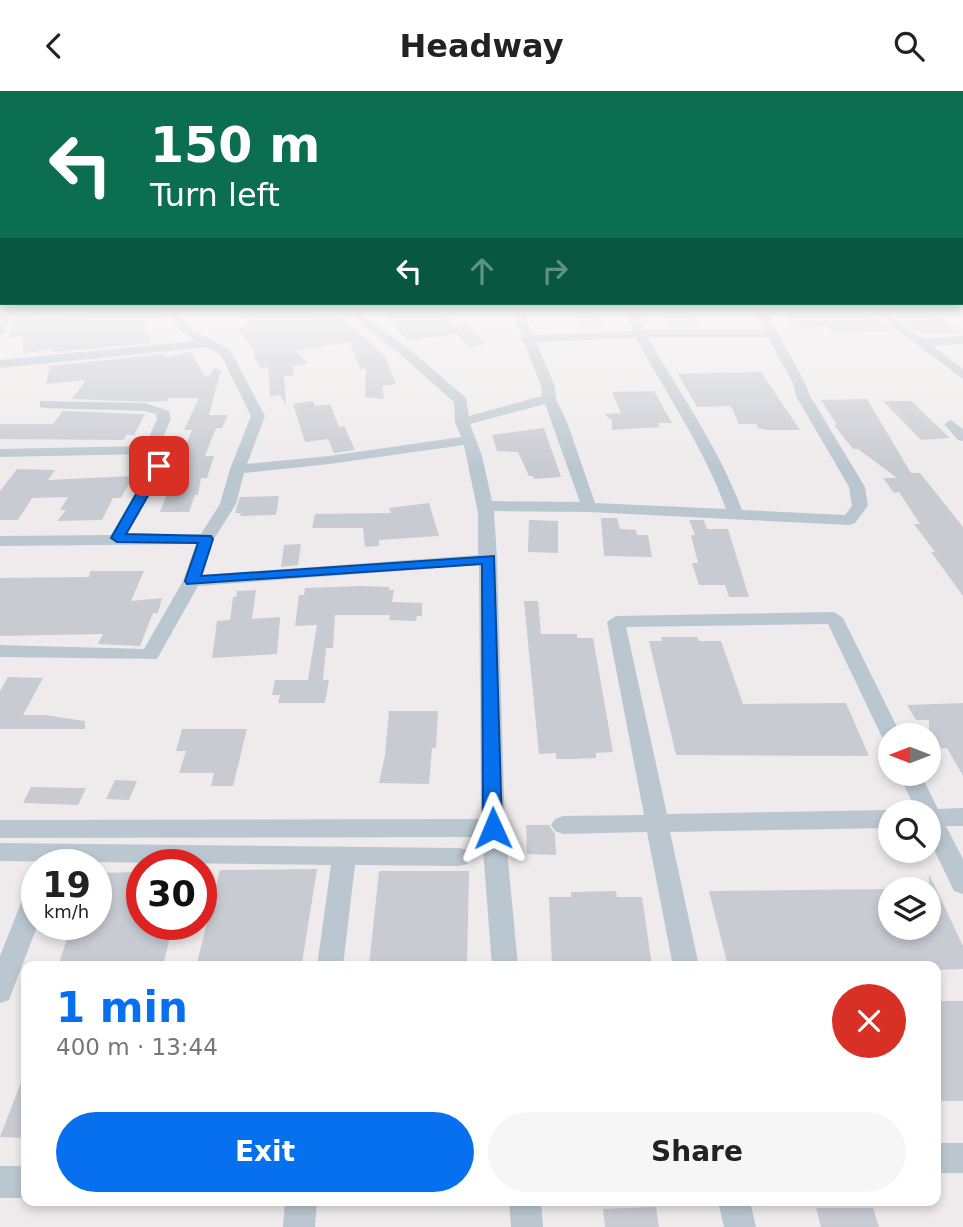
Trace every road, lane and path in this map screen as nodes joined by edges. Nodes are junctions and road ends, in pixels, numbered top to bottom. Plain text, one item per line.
1 (20, 362) edge
2 (231, 362) edge
3 (416, 362) edge
4 (537, 362) edge
5 (656, 362) edge
6 (787, 362) edge
7 (946, 362) edge
8 (0, 364) edge
9 (963, 375) edge
10 (549, 399) junction
11 (45, 404) dead end
12 (951, 424) dead end
13 (466, 431) junction
14 (963, 437) edge
15 (150, 450) junction
16 (0, 453) edge
17 (237, 469) junction
18 (486, 506) junction
19 (589, 506) junction
20 (735, 513) junction
21 (117, 538) junction
22 (206, 539) junction
23 (0, 541) edge
24 (489, 559) junction
25 (192, 581) junction
26 (0, 651) edge
27 (885, 723) edge
28 (941, 816) edge
29 (963, 817) edge
30 (878, 819) edge
31 (657, 824) junction
32 (563, 825) dead end
33 (493, 828) junction
34 (0, 829) edge
35 (941, 839) edge
36 (0, 852) edge
37 (21, 855) edge
38 (344, 855) junction
39 (112, 857) edge
40 (459, 857) dead end
41 (963, 884) edge
42 (21, 935) edge
43 (331, 961) edge
44 (505, 961) edge
45 (685, 961) edge
46 (0, 991) edge
47 (941, 1158) edge
48 (963, 1158) edge
49 (0, 1182) edge
50 (21, 1182) edge
51 (301, 1206) edge
52 (525, 1206) edge
53 (735, 1206) edge
54 (299, 1227) edge
55 (527, 1227) edge
56 (740, 1227) edge

1 - 8 street
2 - 17 street
3 - 13 street
4 - 10 street
5 - 20 street
6 - 20 street
7 - 9 street
10 - 13 street
10 - 19 street
11 - 15 street
12 - 14 street
13 - 17 street
13 - 18 street
15 - 16 street
15 - 21 street
17 - 22 street
18 - 19 street
18 - 24 street
19 - 20 street
21 - 22 street
21 - 23 street
22 - 25 street
24 - 25 street
24 - 33 street
25 - 26 street
27 - 31 street
28 - 29 street
30 - 31 street
31 - 32 street
31 - 45 street
33 - 34 street
33 - 44 street
35 - 41 street
36 - 37 street
38 - 39 street
38 - 40 street
38 - 43 street
42 - 46 street
47 - 48 street
49 - 50 street
51 - 54 street
52 - 55 street
53 - 56 street

